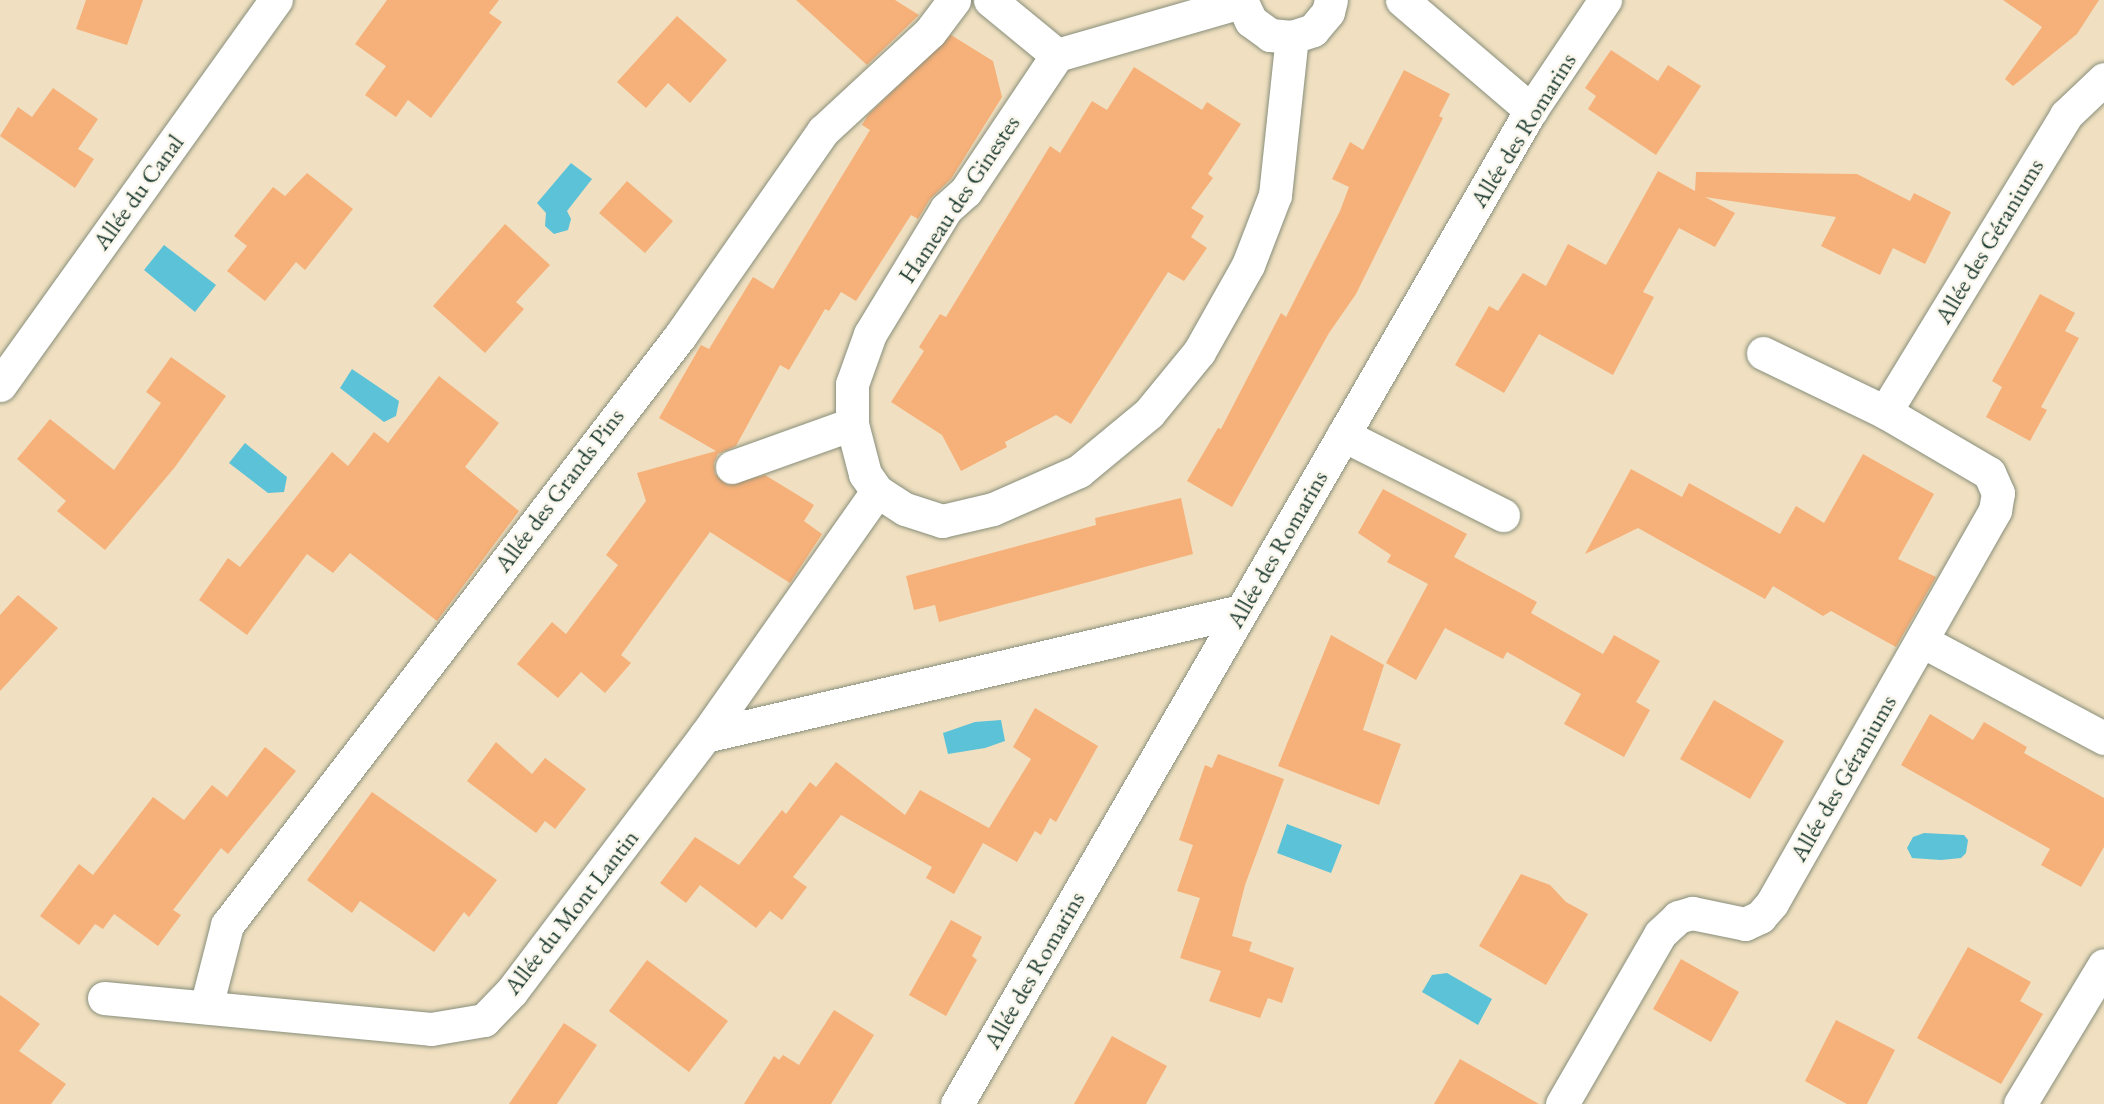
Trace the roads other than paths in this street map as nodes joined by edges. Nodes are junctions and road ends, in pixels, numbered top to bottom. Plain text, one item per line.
1 (276, 0) edge
2 (954, 0) edge
3 (990, 0) edge
4 (1331, 0) edge
5 (1402, 0) edge
6 (1605, 0) edge
7 (1241, 1) edge
8 (1292, 37) junction
9 (1057, 55) junction
10 (2104, 79) edge
11 (1531, 110) junction
12 (1763, 352) dead end
13 (0, 385) edge
14 (1885, 412) junction
15 (852, 424) junction
16 (1343, 435) junction
17 (732, 467) dead end
18 (877, 490) junction
19 (1503, 515) dead end
20 (1241, 611) junction
21 (1922, 641) junction
22 (705, 736) junction
23 (2104, 738) edge
24 (2104, 965) edge
25 (104, 998) dead end
26 (206, 1007) junction
27 (957, 1104) edge
28 (1562, 1104) edge
29 (2020, 1104) edge

1 - 13 street, Allée du Canal
2 - 26 street, Allée des Grands Pins
3 - 9 street
4 - 8 street
5 - 11 street
6 - 11 street, Allée des Romarins
7 - 8 street
7 - 9 street
8 - 18 street, Hameau des Ginestes
9 - 15 street, Hameau des Ginestes
10 - 14 street, Allée des Géraniums
11 - 16 street, Allée des Romarins
12 - 14 street, Allée des Géraniums
14 - 21 street, Allée des Géraniums
15 - 17 street
15 - 18 street, Hameau des Ginestes
16 - 19 street
16 - 20 street, Allée des Romarins
18 - 22 street, Allée du Mont Lantin
20 - 22 street
20 - 27 street, Allée des Romarins
21 - 23 street
21 - 28 street, Allée des Géraniums
22 - 26 street, Allée du Mont Lantin
24 - 29 street
25 - 26 street, Allée du Mont Lantin

